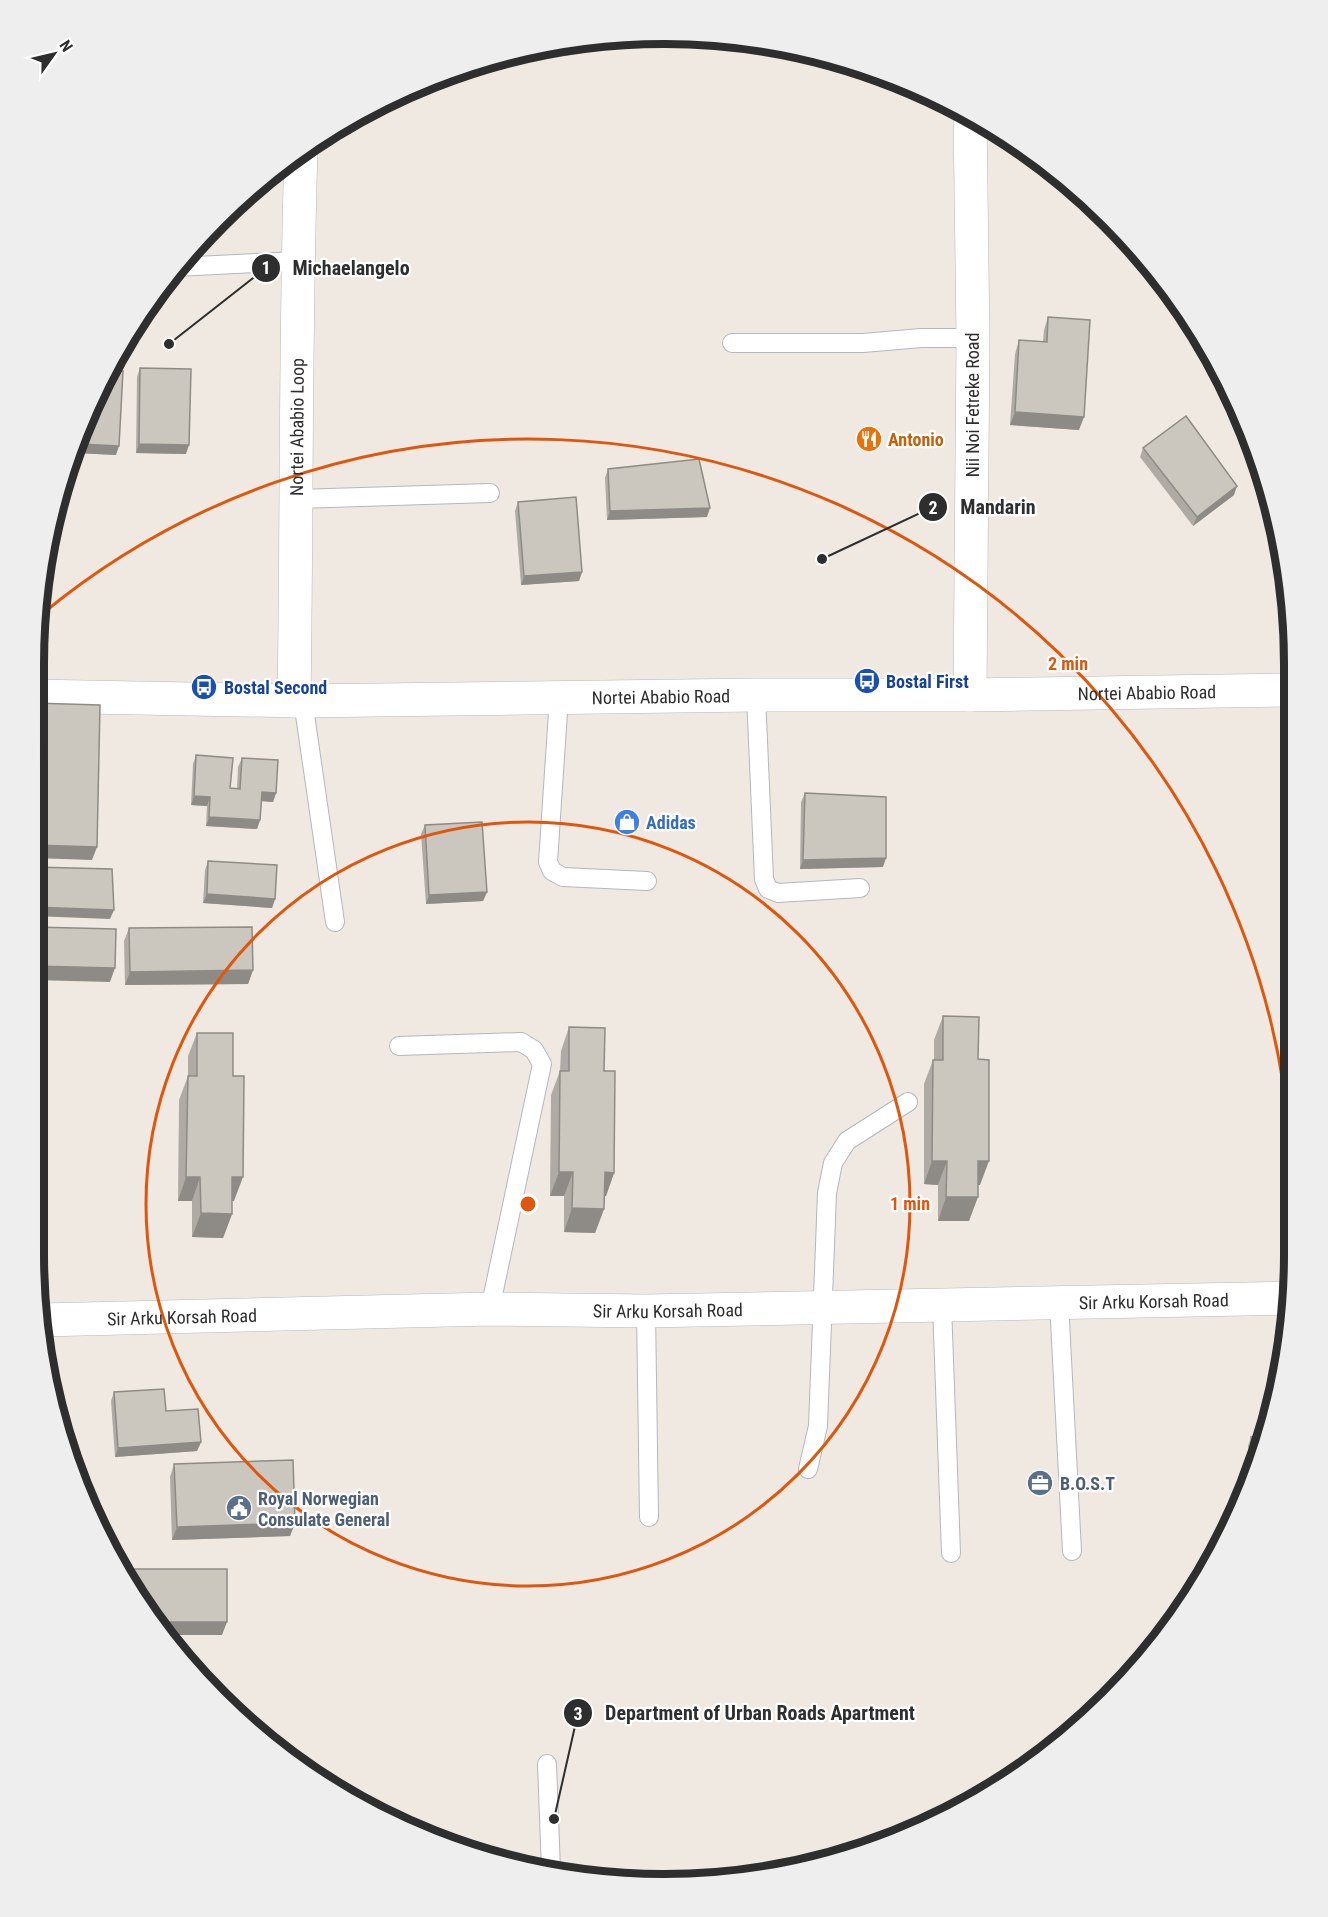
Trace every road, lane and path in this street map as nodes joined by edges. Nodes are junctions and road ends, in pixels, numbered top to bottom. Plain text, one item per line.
1 (970, 125) edge
2 (301, 161) edge
3 (297, 261) junction
4 (188, 266) edge
5 (973, 339) junction
6 (732, 342) dead end
7 (490, 493) dead end
8 (297, 499) junction
9 (1284, 690) edge
10 (756, 695) junction
11 (970, 695) junction
12 (44, 696) edge
13 (559, 697) junction
14 (298, 701) junction
15 (647, 881) dead end
16 (860, 888) dead end
17 (335, 922) dead end
18 (399, 1046) dead end
19 (908, 1102) dead end
20 (1283, 1298) edge
21 (1059, 1302) junction
22 (942, 1305) junction
23 (823, 1307) junction
24 (490, 1309) junction
25 (646, 1311) junction
26 (48, 1320) edge
27 (808, 1469) dead end
28 (649, 1517) dead end
29 (1072, 1551) dead end
30 (951, 1553) dead end
31 (547, 1764) dead end
32 (551, 1863) edge

1 - 5 street, Nii Noi Fetreke Road
2 - 3 street, Nortei Ababio Loop
3 - 4 lane
3 - 8 street, Nortei Ababio Loop
5 - 6 lane
5 - 11 street, Nii Noi Fetreke Road
7 - 8 lane
8 - 14 street, Nortei Ababio Loop
9 - 11 street, Nortei Ababio Road
10 - 11 street, Nortei Ababio Road
10 - 13 street, Nortei Ababio Road
10 - 16 lane
12 - 14 street, Nortei Ababio Road
13 - 14 street, Nortei Ababio Road
13 - 15 lane
14 - 17 lane
18 - 24 lane
19 - 23 lane
20 - 21 street, Sir Arku Korsah Road
21 - 22 street, Sir Arku Korsah Road
21 - 29 lane
22 - 23 street, Sir Arku Korsah Road
22 - 30 lane
23 - 25 street, Sir Arku Korsah Road
23 - 27 lane
24 - 25 street, Sir Arku Korsah Road
24 - 26 street, Sir Arku Korsah Road
25 - 28 lane
31 - 32 lane

